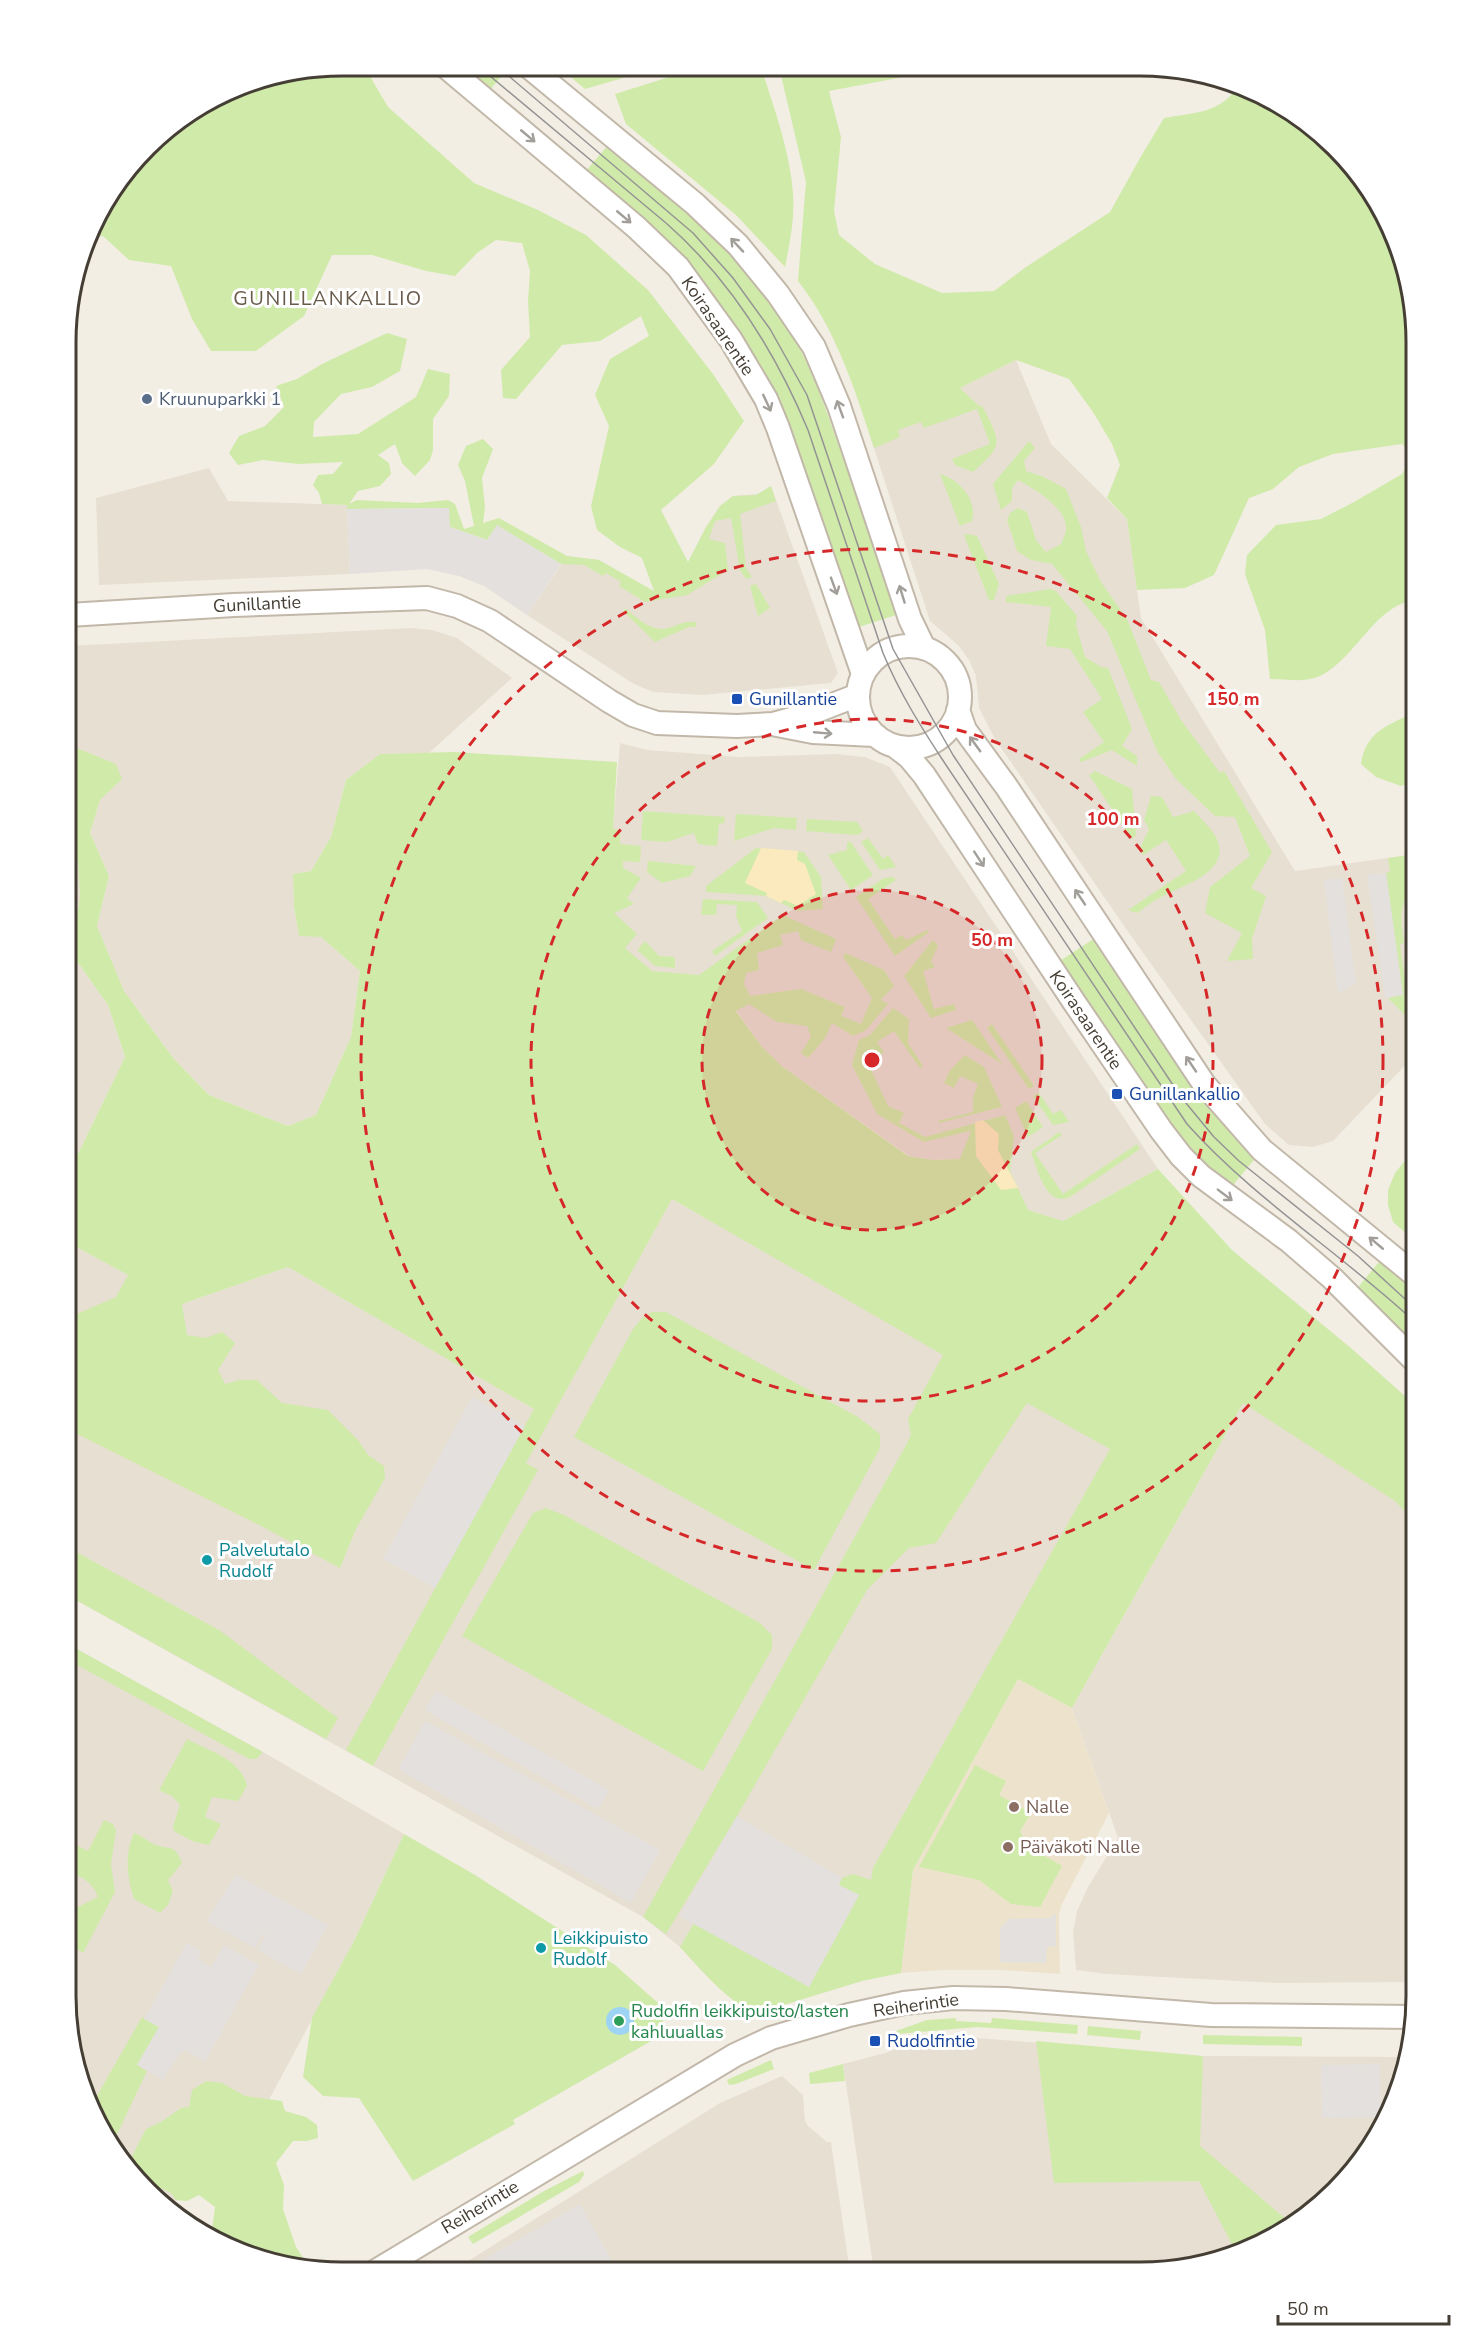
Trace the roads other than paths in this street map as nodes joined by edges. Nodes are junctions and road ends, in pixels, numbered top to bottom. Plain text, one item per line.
1 (457, 76) edge
2 (541, 76) edge
3 (76, 615) edge
4 (924, 648) junction
5 (861, 685) junction
6 (958, 710) junction
7 (773, 724) junction
8 (874, 735) junction
9 (896, 747) junction
10 (1406, 1268) edge
11 (1406, 1352) edge
12 (1405, 2017) edge
13 (391, 2262) edge

1 -> 5 street, Koirasaarentie
4 -> 2 street
3 - 7 street, Gunillantie
4 - 5 street
4 - 6 street
5 - 7 street, Gunillantie
5 - 8 street
6 - 9 street
10 -> 6 street
7 -> 8 street, Gunillantie
8 - 9 street
9 -> 11 street, Koirasaarentie
12 - 13 street, Reiherintie

